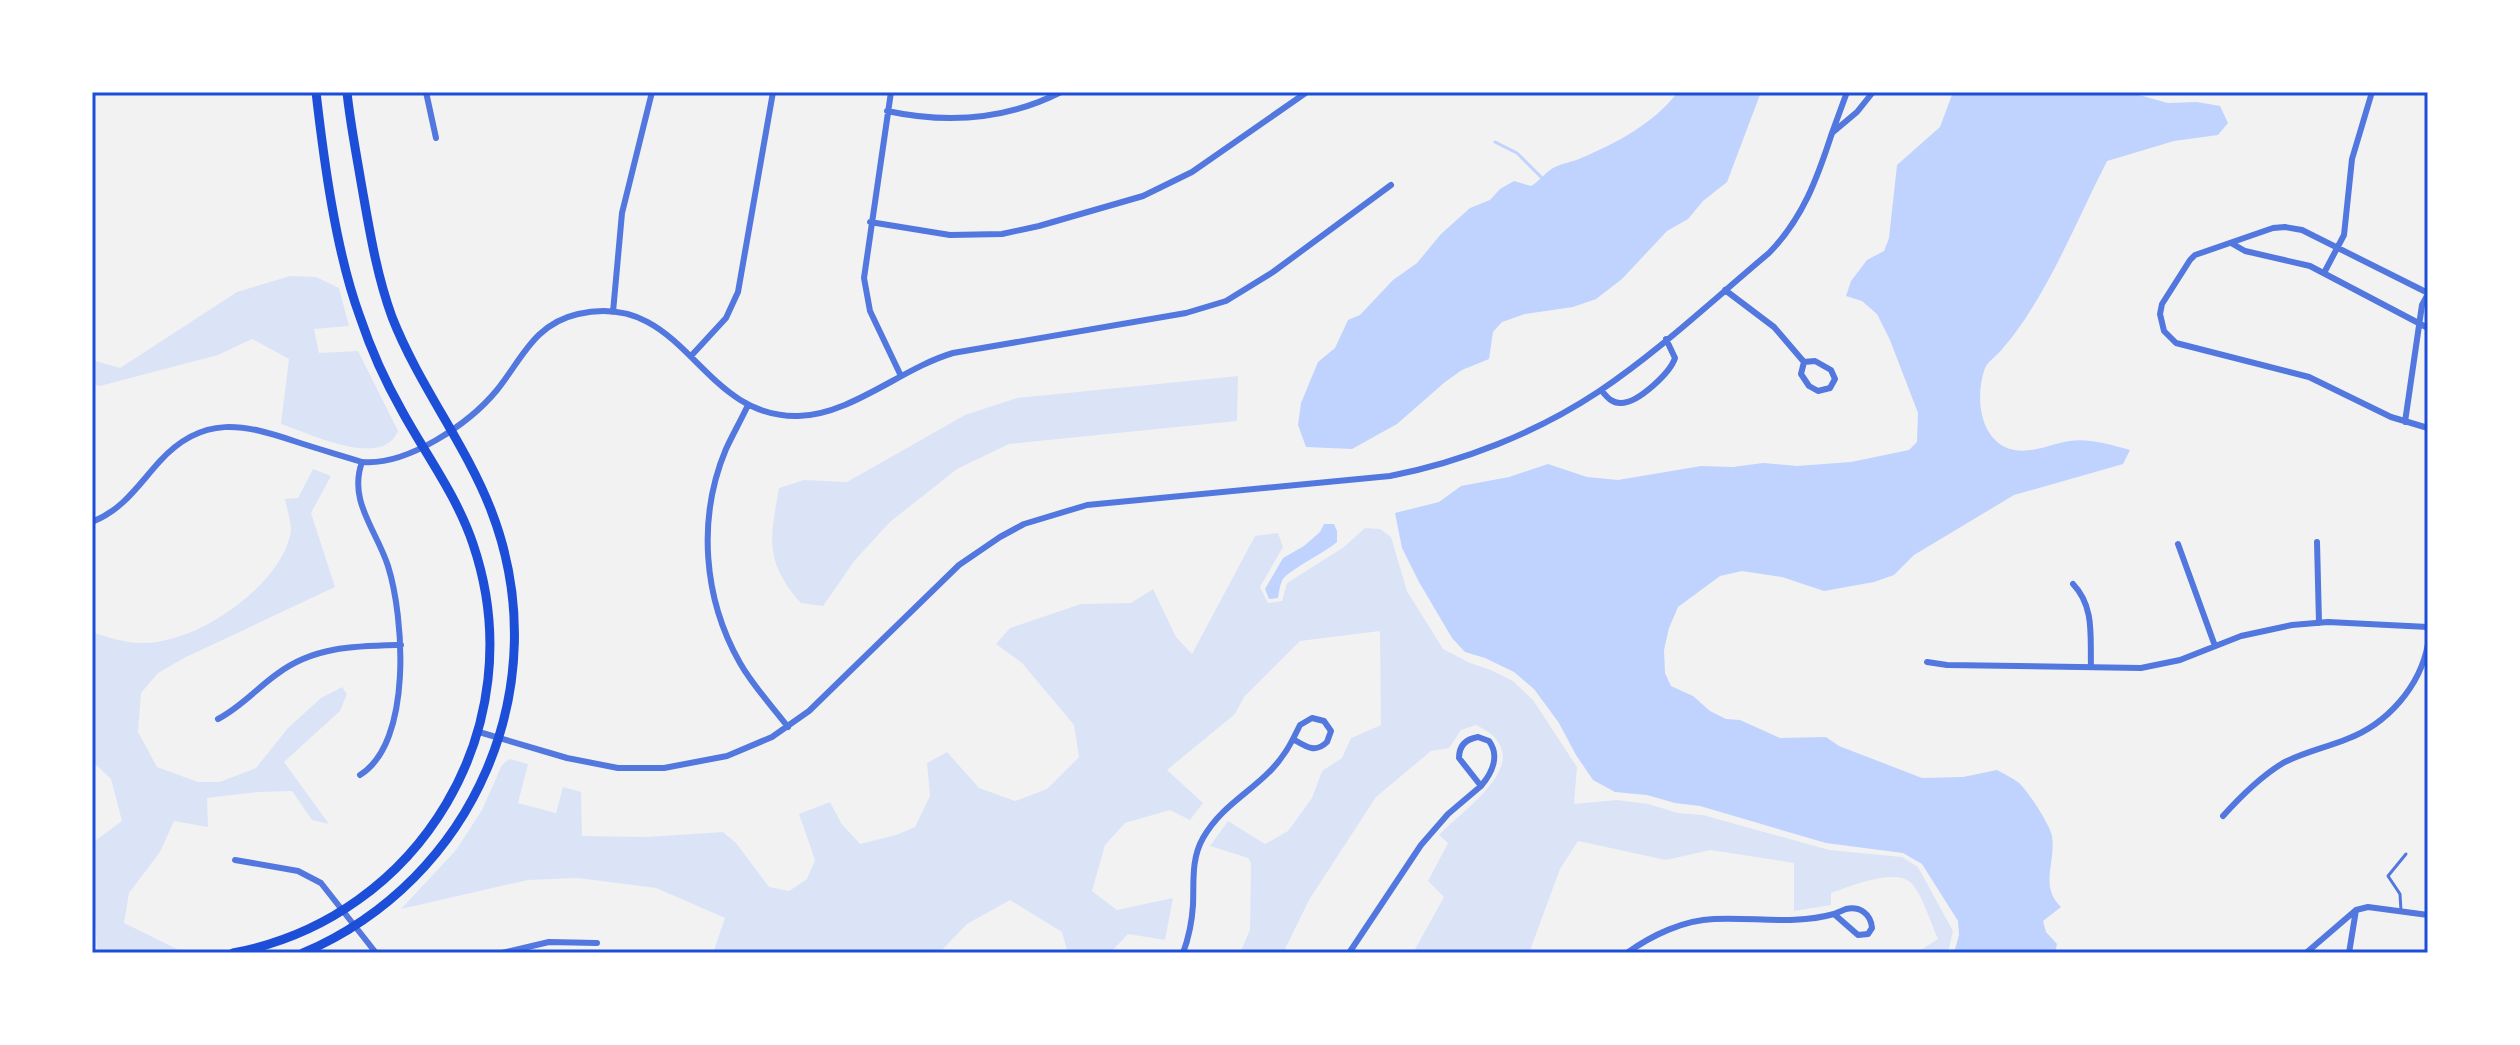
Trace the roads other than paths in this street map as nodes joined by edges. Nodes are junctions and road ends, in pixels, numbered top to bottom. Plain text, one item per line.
1 (316, 92) edge
2 (347, 92) edge
3 (426, 92) edge
4 (652, 92) edge
5 (773, 92) edge
6 (891, 92) edge
7 (1061, 92) edge
8 (1307, 92) edge
9 (1847, 92) edge
10 (1873, 92) edge
11 (2372, 92) edge
12 (887, 111) junction
13 (1832, 133) junction
14 (436, 138) dead end
15 (1391, 185) dead end
16 (870, 222) junction
17 (2230, 243) junction
18 (2338, 247) junction
19 (2324, 273) junction
20 (1725, 290) junction
21 (2428, 294) edge
22 (613, 312) junction
23 (2419, 324) junction
24 (2428, 328) edge
25 (1666, 339) junction
26 (691, 356) junction
27 (1804, 362) junction
28 (901, 376) junction
29 (1601, 390) junction
30 (748, 405) junction
31 (2405, 422) junction
32 (2428, 428) edge
33 (449, 431) junction
34 (422, 446) junction
35 (362, 462) junction
36 (92, 522) edge
37 (2317, 542) dead end
38 (2178, 544) dead end
39 (2073, 584) dead end
40 (2319, 623) junction
41 (2428, 627) edge
42 (2428, 644) edge
43 (401, 645) junction
44 (2215, 646) junction
45 (1927, 662) dead end
46 (2091, 667) junction
47 (218, 719) dead end
48 (788, 727) junction
49 (479, 732) junction
50 (498, 737) junction
51 (1293, 739) junction
52 (360, 775) dead end
53 (1481, 786) junction
54 (2223, 816) dead end
55 (2406, 854) dead end
56 (235, 860) dead end
57 (344, 909) junction
58 (2356, 910) junction
59 (2401, 911) junction
60 (1834, 914) junction
61 (2428, 915) edge
62 (356, 925) junction
63 (597, 943) dead end
64 (233, 953) edge
65 (303, 953) edge
66 (376, 953) edge
67 (502, 953) edge
68 (1183, 953) edge
69 (1349, 953) edge
70 (1627, 953) edge
71 (2306, 953) edge
72 (2349, 953) edge

1 - 34 main road
2 - 33 main road
3 - 14 street
4 - 22 street
5 - 26 street
6 - 12 street
7 - 12 street
8 - 16 street
9 - 13 street
10 - 13 street
11 - 18 street
12 - 16 street
13 - 20 street
15 - 28 street
16 - 28 street
17 - 18 street
17 - 19 street
17 - 31 street
18 - 19 street
18 - 21 street
19 - 23 street
20 - 25 street
20 - 27 street
21 - 23 street
22 - 26 street
22 - 33 street
23 - 24 street
23 - 31 street
25 - 29 street
25 - 29 street
26 - 30 street
27 - 27 street
28 - 30 street
29 - 48 street
30 - 48 street
31 - 32 street
33 - 34 street
33 - 50 main road
34 - 35 street
34 - 49 main road
35 - 36 street
35 - 43 street
37 - 40 street
38 - 44 street
39 - 46 street
40 - 41 street
40 - 44 street
42 - 54 street
43 - 47 street
43 - 52 street
44 - 46 street
45 - 46 street
48 - 50 street
49 - 50 street
49 - 57 main road
50 - 62 main road
51 - 51 street
51 - 68 street
53 - 53 street
53 - 69 street
55 - 59 lane
56 - 57 street
57 - 62 street
57 - 64 main road
58 - 59 street
58 - 71 street
58 - 72 street
59 - 61 street
60 - 60 street
60 - 70 street
62 - 65 main road
62 - 66 street
63 - 67 street

